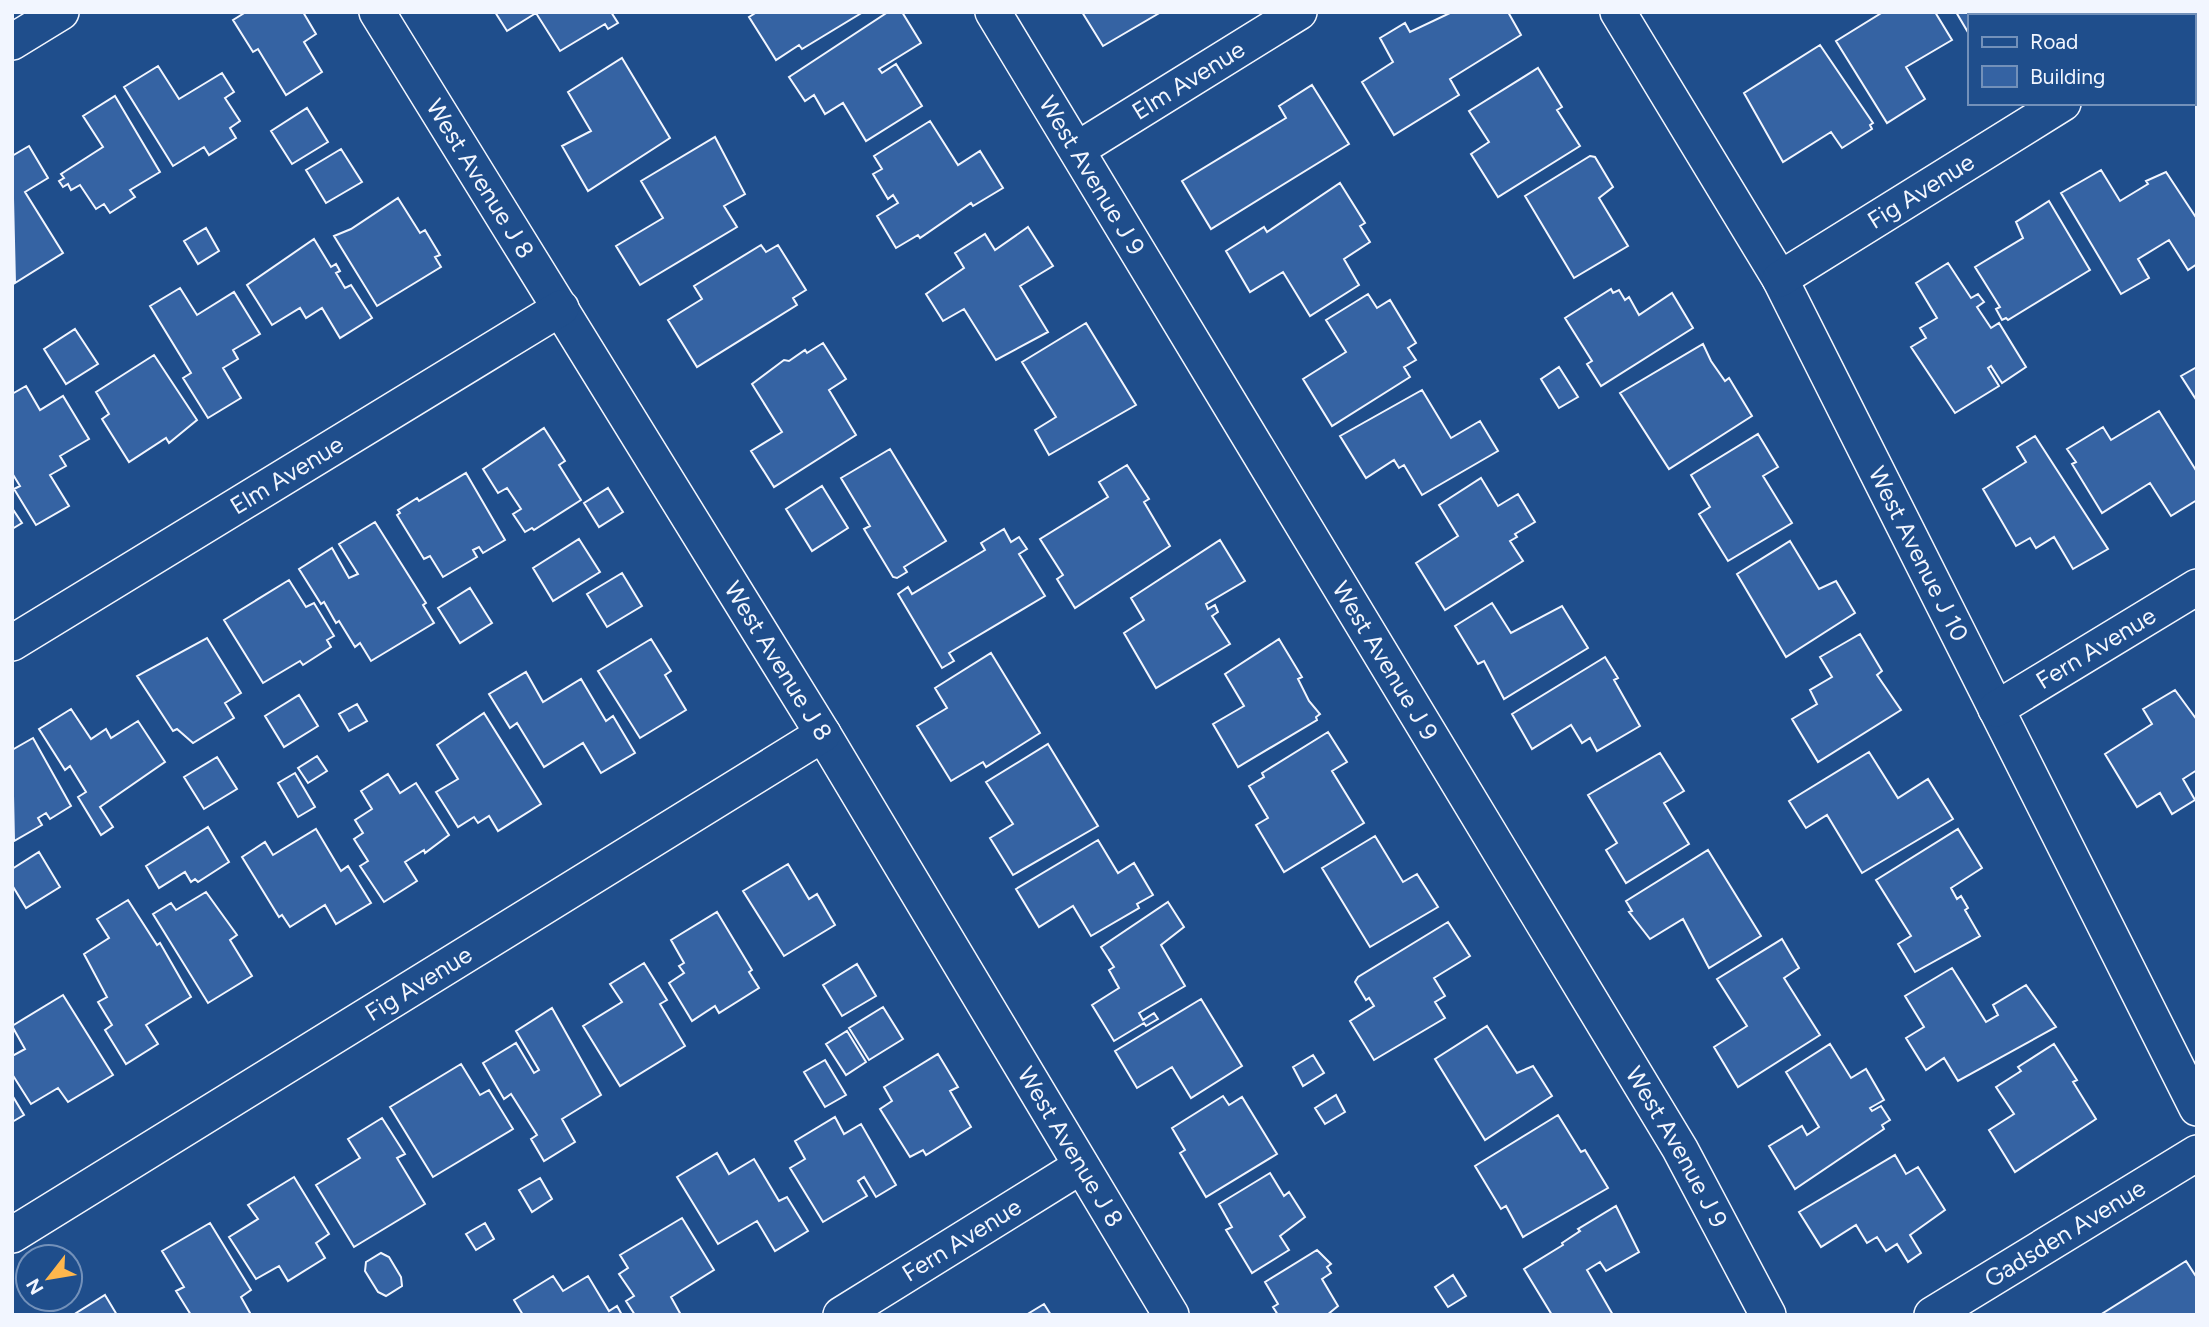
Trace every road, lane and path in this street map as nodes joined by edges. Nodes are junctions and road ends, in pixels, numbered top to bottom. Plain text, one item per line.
1 (61, 12) edge
2 (377, 12) edge
3 (993, 12) edge
4 (1299, 12) edge
5 (1618, 12) edge
6 (12, 42) edge
7 (2060, 105) edge
8 (1077, 149) junction
9 (1780, 279) junction
10 (561, 308) junction
11 (2197, 587) edge
12 (12, 643) edge
13 (1996, 709) junction
14 (823, 734) junction
15 (2197, 1108) edge
16 (2197, 1153) edge
17 (1081, 1166) junction
18 (12, 1235) edge
19 (841, 1315) edge
20 (1171, 1315) edge
21 (1768, 1315) edge
22 (1932, 1315) edge

1 - 6 street
2 - 10 street, West Avenue J 8
3 - 8 street, West Avenue J 9
4 - 8 street, Elm Avenue
5 - 9 street, West Avenue J 10
7 - 9 street, Fig Avenue
8 - 21 street, West Avenue J 9
9 - 13 street, West Avenue J 10
10 - 12 street, Elm Avenue
10 - 14 street, West Avenue J 8
11 - 13 street, Fern Avenue
13 - 15 street, West Avenue J 10
14 - 17 street, West Avenue J 8
14 - 18 street, Fig Avenue
16 - 22 street, Gadsden Avenue
17 - 19 street, Fern Avenue
17 - 20 street, West Avenue J 8

